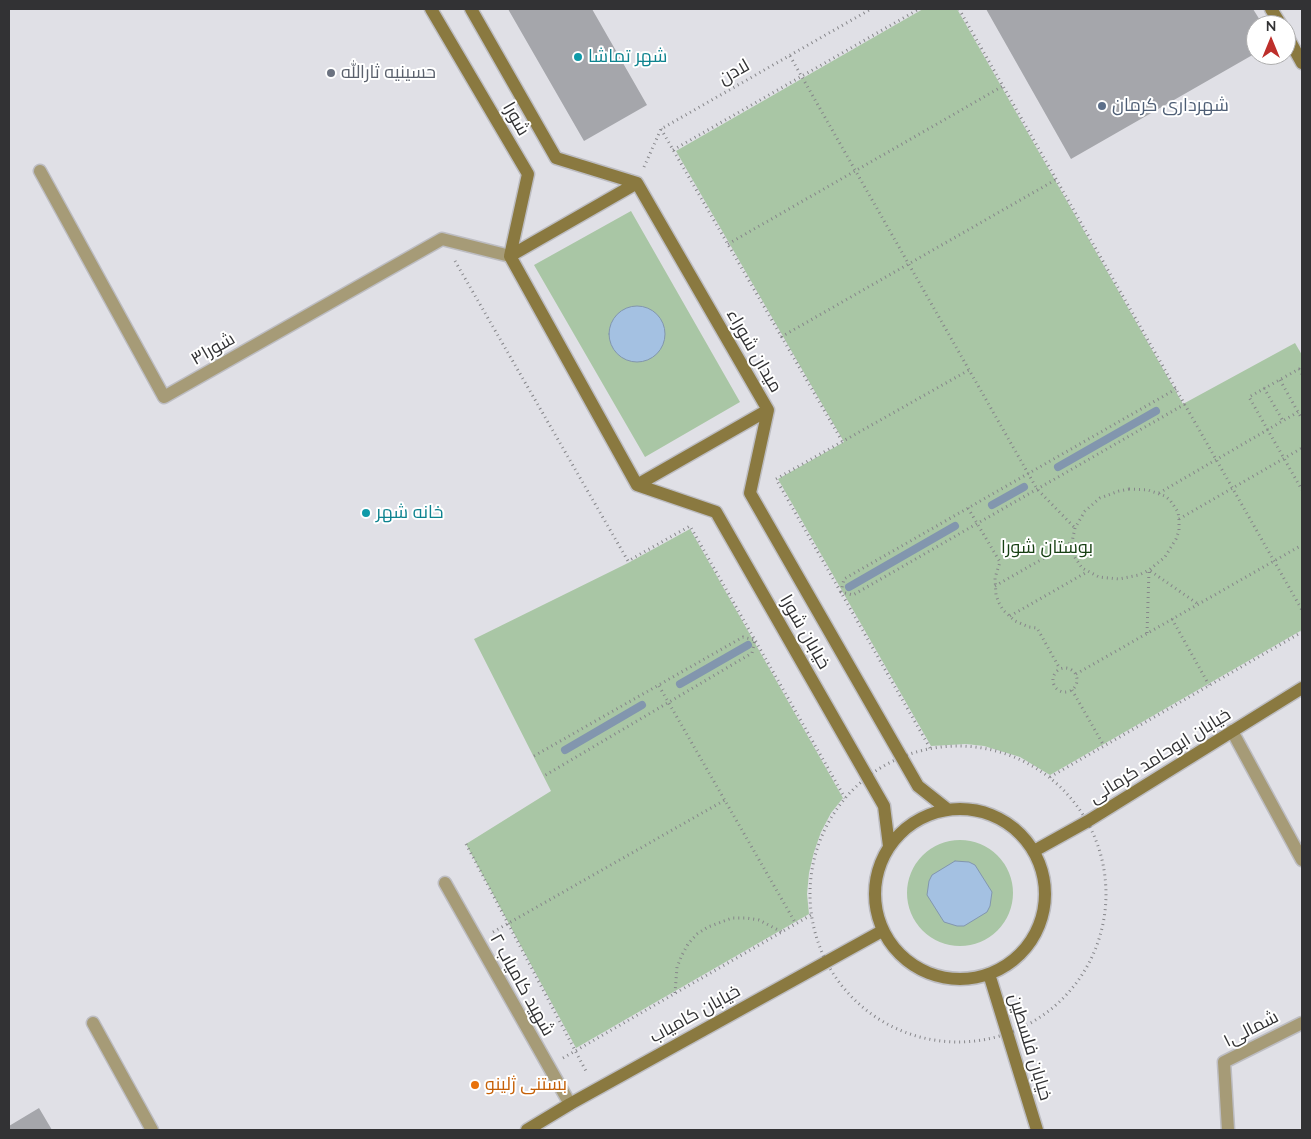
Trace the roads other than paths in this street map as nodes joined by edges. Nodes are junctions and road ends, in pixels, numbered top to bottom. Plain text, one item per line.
1 (431, 9) edge
2 (470, 9) edge
3 (40, 170) dead end
4 (637, 182) junction
5 (510, 256) junction
6 (768, 410) junction
7 (637, 485) junction
8 (1302, 688) edge
9 (1232, 731) junction
10 (948, 809) junction
11 (889, 846) junction
12 (1034, 851) junction
13 (1302, 860) edge
14 (445, 883) dead end
15 (882, 931) junction
16 (989, 974) junction
17 (92, 1023) dead end
18 (1302, 1023) edge
19 (570, 1104) junction
20 (152, 1130) edge
21 (527, 1130) edge
22 (1037, 1130) edge
23 (1228, 1130) edge

1 - 5 main road, شورا
2 - 4 main road, شورا
3 - 5 street, شورا۳
4 - 5 main road
4 - 6 main road, میدان شوراء
5 - 7 main road
6 - 7 main road, میدان شوراء
6 - 10 main road, خیابان شورا
7 - 11 main road, خیابان شورا
8 - 9 main road, خیابان ابوحامد کرمانی
9 - 12 main road, خیابان ابوحامد کرمانی
9 - 13 street
10 - 11 main road
10 - 12 main road
11 - 15 main road
12 - 16 main road
14 - 19 street, شهید کامیاب ۲
15 - 16 main road
15 - 19 main road, خیابان کامیاب
16 - 22 main road, خیابان فلسطین
17 - 20 street
18 - 23 street, شمالی۱
19 - 21 main road, خیابان کامیاب

